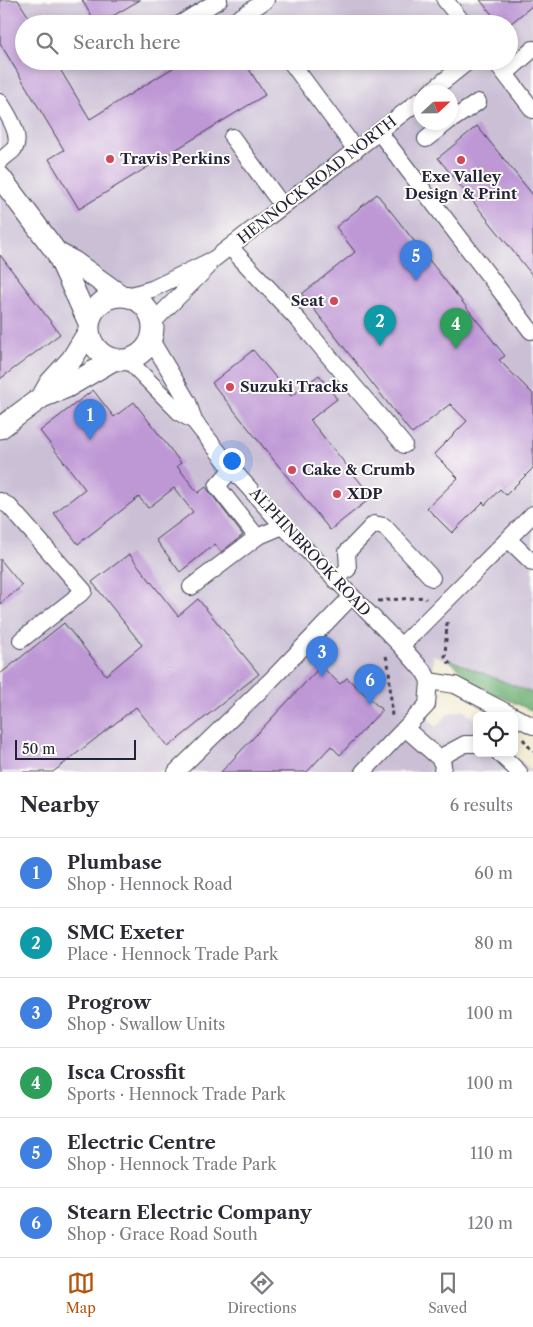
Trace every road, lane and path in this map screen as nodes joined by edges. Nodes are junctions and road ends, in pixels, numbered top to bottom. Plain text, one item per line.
1 (219, 0) edge
2 (266, 0) edge
3 (445, 0) edge
4 (197, 6) edge
5 (244, 15) edge
6 (457, 15) edge
7 (533, 49) edge
8 (518, 58) edge
9 (297, 70) edge
10 (458, 70) edge
11 (502, 70) edge
12 (440, 85) edge
13 (0, 102) edge
14 (478, 102) dead end
15 (413, 105) edge
16 (533, 110) edge
17 (458, 115) edge
18 (438, 130) edge
19 (379, 132) junction
20 (232, 137) dead end
21 (426, 139) dead end
22 (356, 150) junction
23 (0, 161) edge
24 (3, 189) edge
25 (282, 205) junction
26 (230, 248) junction
27 (57, 253) junction
28 (214, 259) junction
29 (124, 296) junction
30 (89, 327) junction
31 (152, 331) junction
32 (531, 331) dead end
33 (121, 359) junction
34 (42, 397) junction
35 (194, 421) junction
36 (0, 428) edge
37 (404, 445) dead end
38 (232, 469) junction
39 (0, 501) edge
40 (533, 514) edge
41 (283, 526) junction
42 (257, 536) junction
43 (508, 539) junction
44 (533, 563) edge
45 (432, 578) dead end
46 (335, 580) junction
47 (192, 587) dead end
48 (351, 597) junction
49 (21, 640) dead end
50 (401, 646) junction
51 (382, 651) dead end
52 (429, 681) junction
53 (405, 728) junction
54 (527, 730) edge
55 (393, 740) junction
56 (473, 744) edge
57 (533, 752) edge
58 (502, 757) edge
59 (441, 765) edge
60 (176, 772) edge
61 (363, 772) edge
62 (519, 772) edge

1 - 4 street
2 - 5 street
3 - 6 street
7 - 8 street
9 - 22 street
10 - 12 street
11 - 16 street
13 - 23 street
14 - 17 street
15 - 19 street, HENNOCK ROAD NORTH
18 - 21 street
19 - 22 street, HENNOCK ROAD NORTH
19 - 32 street
20 - 25 street
22 - 25 street, HENNOCK ROAD NORTH
24 - 27 main road
25 - 26 street, HENNOCK ROAD NORTH
26 - 28 street, HENNOCK ROAD NORTH
26 - 37 street
27 - 29 main road
27 - 30 main road
28 - 29 street, HENNOCK ROAD NORTH
28 - 31 street, HENNOCK ROAD NORTH
29 - 30 main road
29 - 31 main road
30 - 33 main road
30 - 34 main road
31 - 33 main road
31 - 35 street, ALPHINBROOK ROAD
33 - 34 main road
33 - 35 street, ALPHINBROOK ROAD
34 - 36 main road
35 - 38 street, ALPHINBROOK ROAD
38 - 41 street, ALPHINBROOK ROAD
38 - 42 street
39 - 49 street
40 - 43 street
41 - 42 street
41 - 46 street, ALPHINBROOK ROAD
42 - 47 street
43 - 44 street
43 - 50 street
45 - 46 street
46 - 48 street, ALPHINBROOK ROAD
48 - 50 street, ALPHINBROOK ROAD
48 - 60 street
50 - 52 street, ALPHINBROOK ROAD
51 - 55 path
52 - 53 street
52 - 54 street
53 - 55 street
53 - 59 street
54 - 57 path
55 - 61 street
56 - 59 street
58 - 62 street

